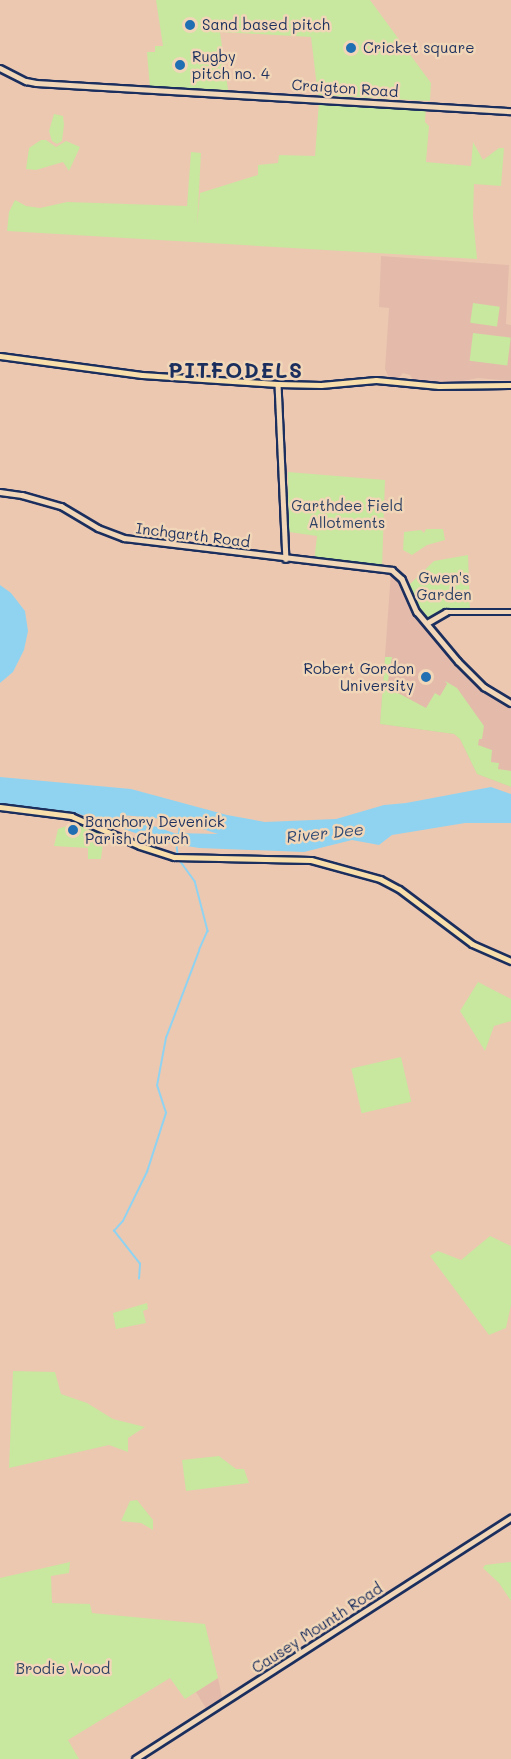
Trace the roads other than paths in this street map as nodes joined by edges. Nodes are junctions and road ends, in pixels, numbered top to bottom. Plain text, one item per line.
1 (0, 68) edge
2 (511, 111) edge
3 (0, 356) edge
4 (278, 384) junction
5 (511, 385) edge
6 (0, 492) edge
7 (286, 559) junction
8 (511, 612) edge
9 (427, 623) junction
10 (511, 703) edge
11 (0, 807) edge
12 (511, 961) edge
13 (511, 1518) edge
14 (135, 1759) edge

1 - 2 street, Craigton Road
3 - 4 main road
4 - 5 main road
4 - 7 street
6 - 7 street, Inchgarth Road
7 - 9 street, Inchgarth Road
8 - 9 street
9 - 10 street
11 - 12 main road
13 - 14 street, Causey Mounth Road

